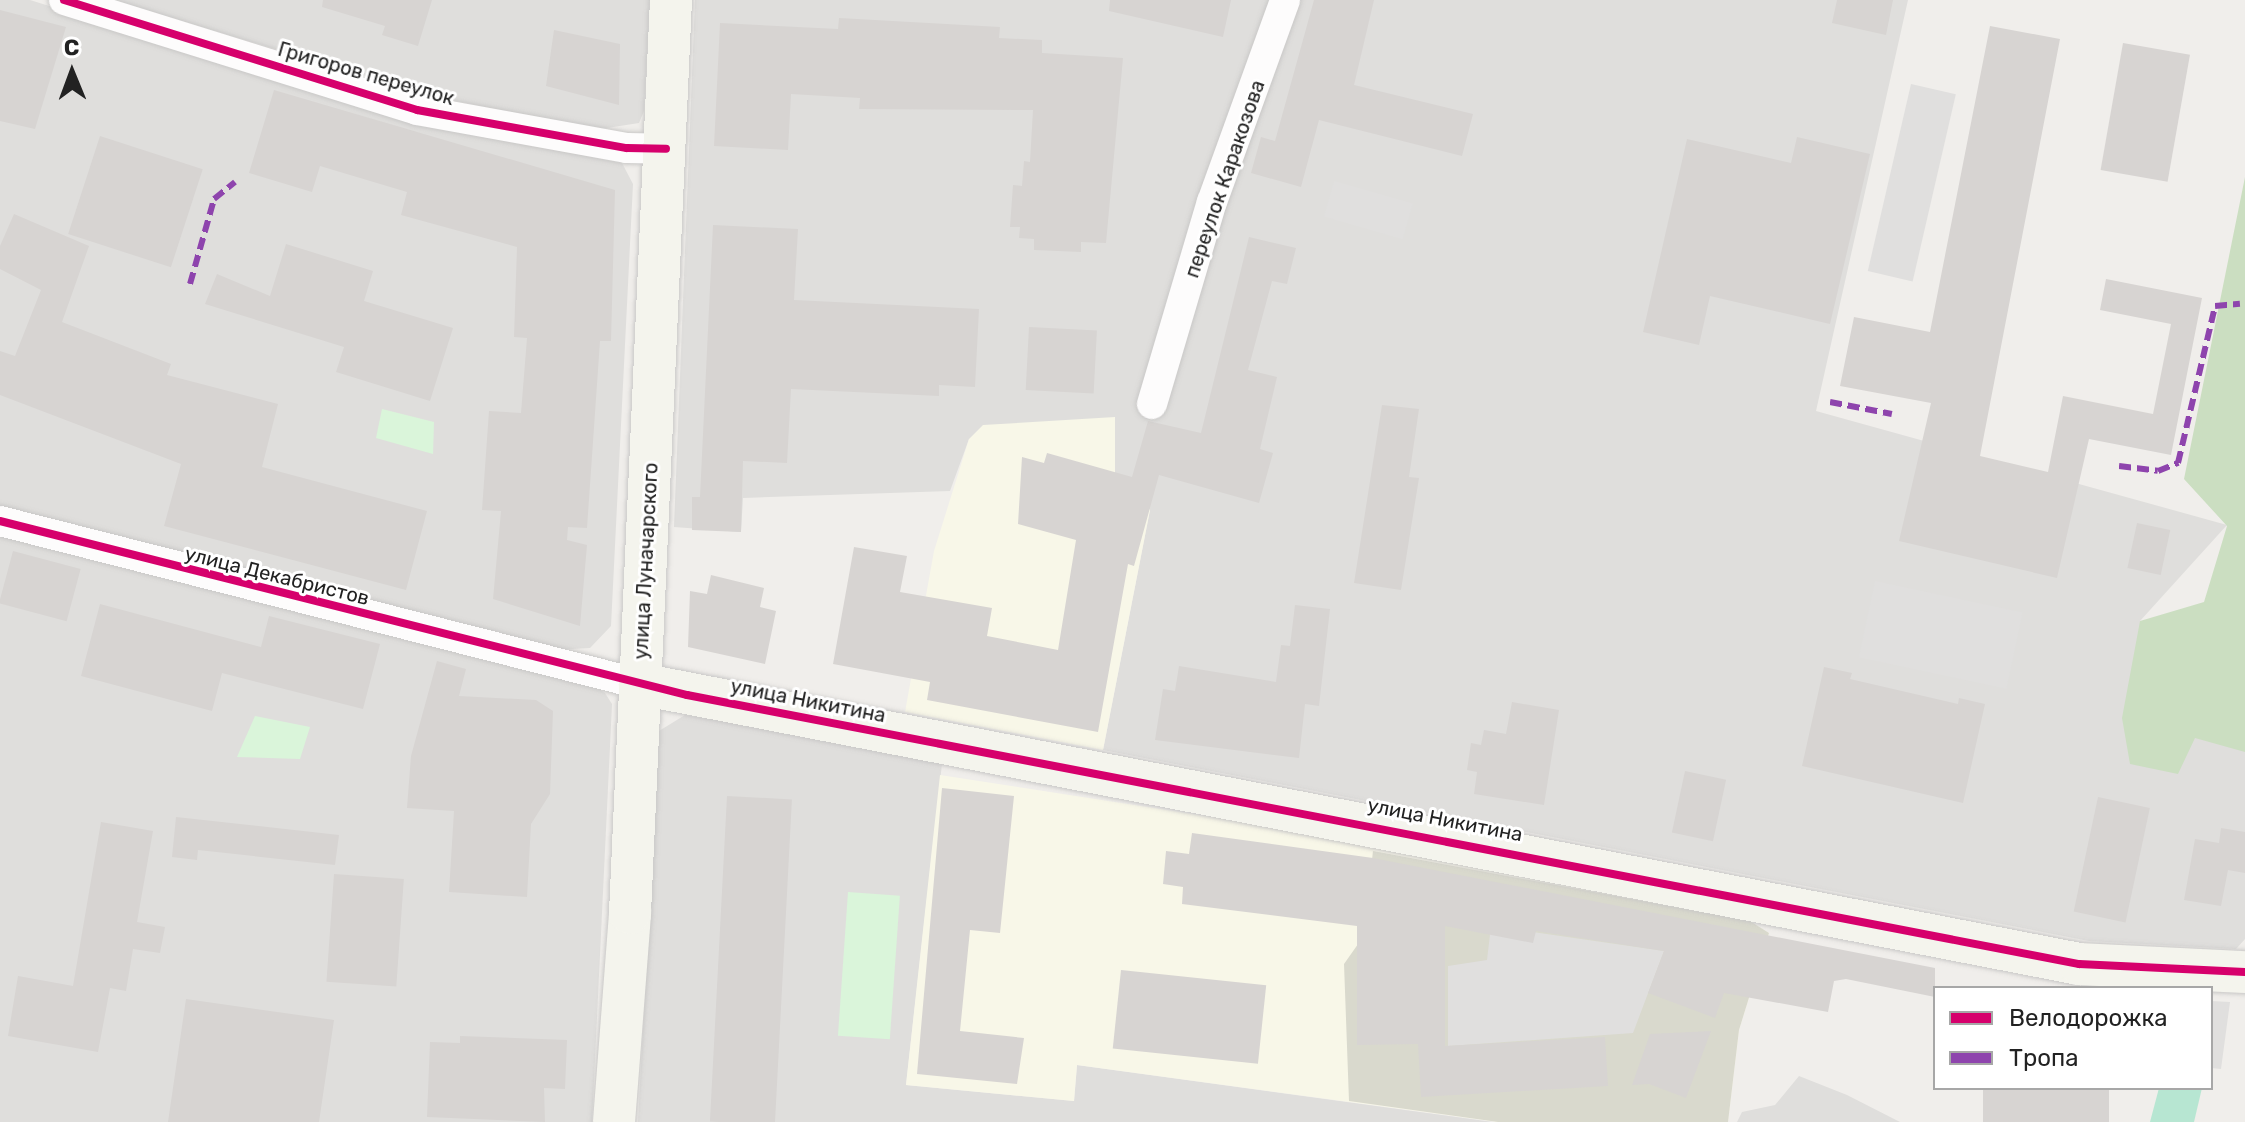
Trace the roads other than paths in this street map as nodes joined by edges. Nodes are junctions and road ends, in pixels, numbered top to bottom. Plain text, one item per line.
1 (64, 0) edge
2 (671, 0) edge
3 (1285, 0) edge
4 (666, 149) junction
5 (1152, 404) dead end
6 (0, 521) edge
7 (640, 684) junction
8 (2245, 972) edge
9 (614, 1122) edge

1 - 4 street, Григоров переулок
2 - 4 street, улица Луначарского
3 - 5 street, переулок Каракозова
4 - 7 street, улица Луначарского
6 - 7 street, улица Декабристов
7 - 8 street, улица Никитина
7 - 9 street, улица Луначарского

